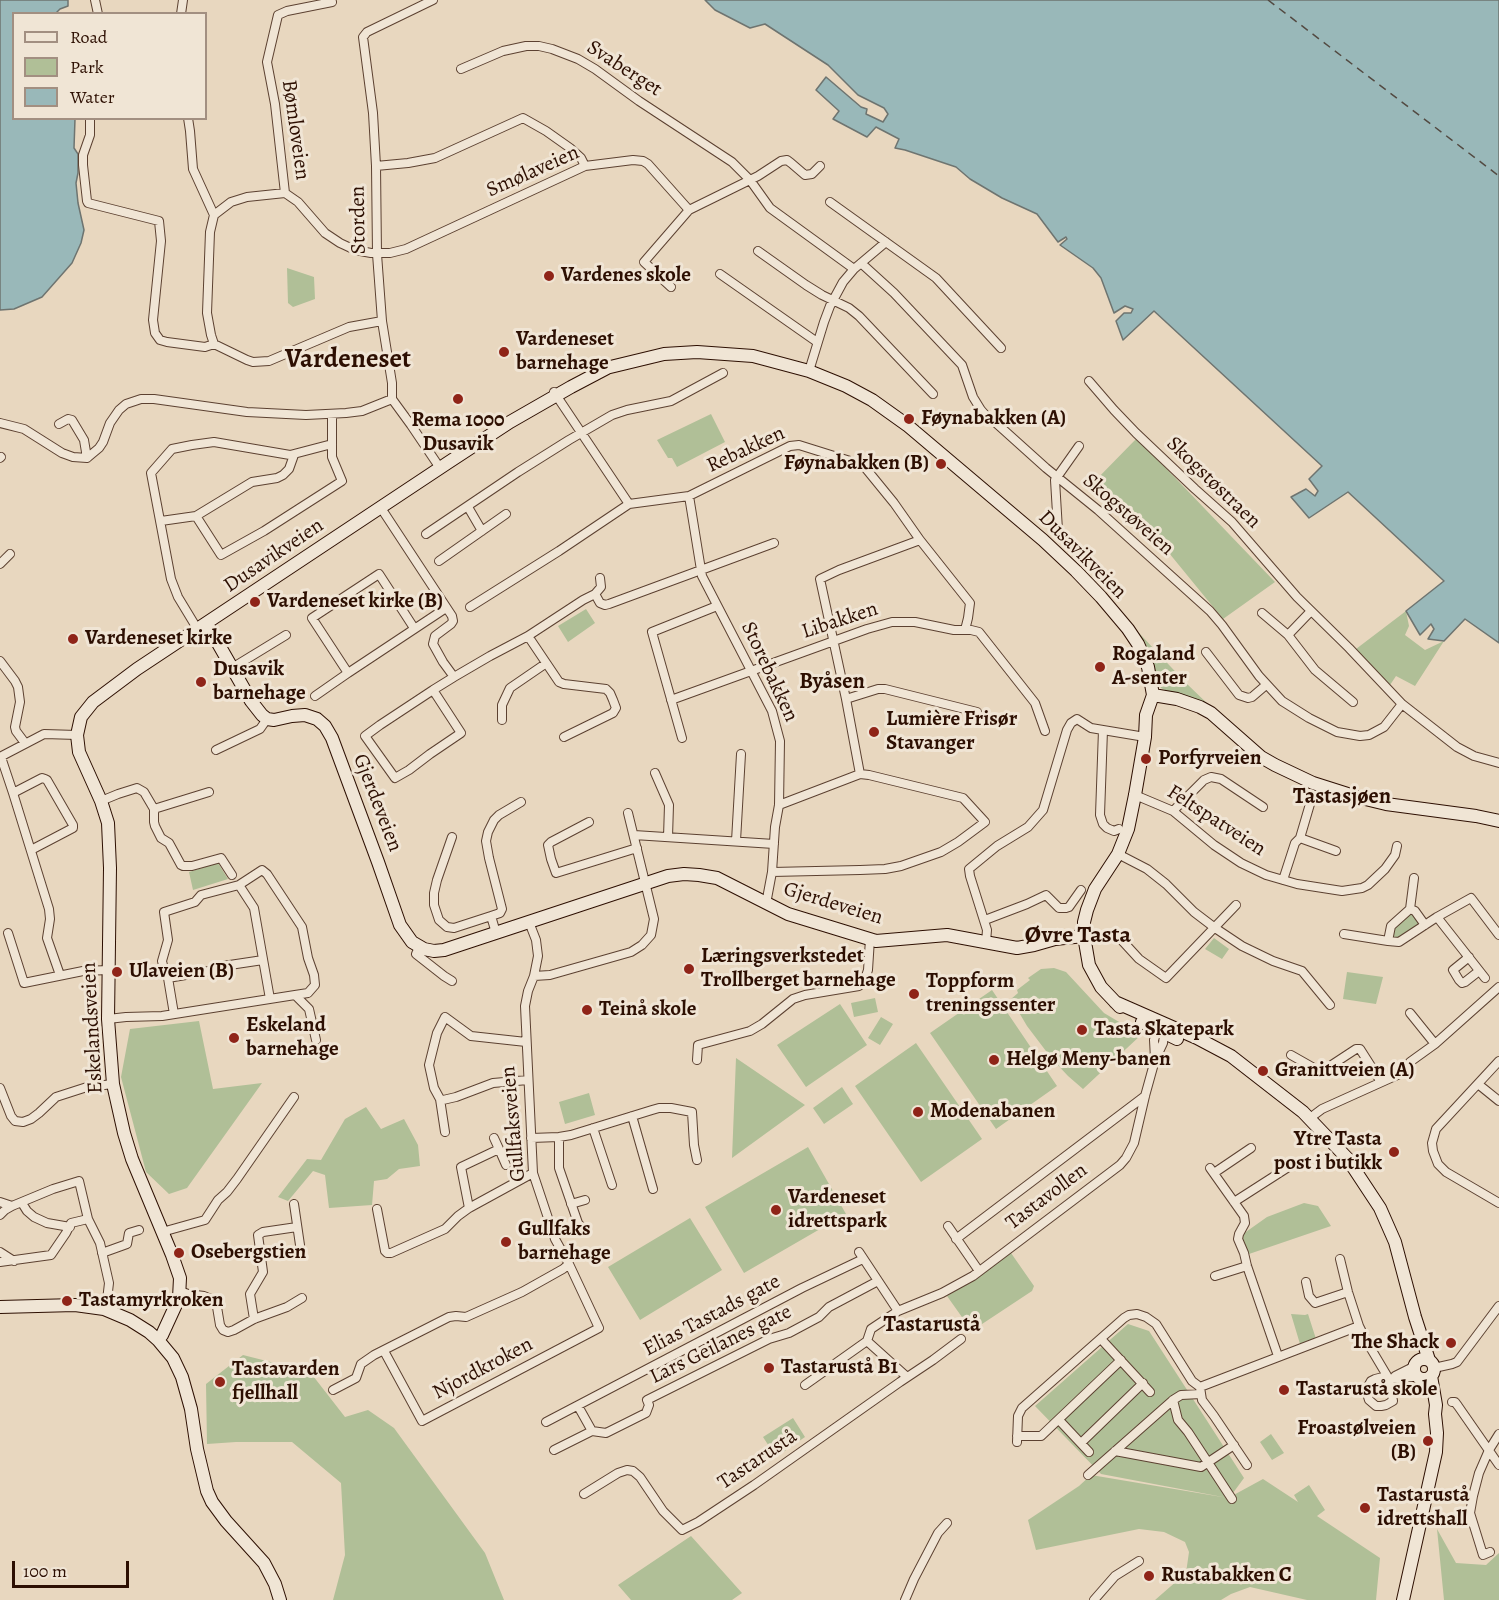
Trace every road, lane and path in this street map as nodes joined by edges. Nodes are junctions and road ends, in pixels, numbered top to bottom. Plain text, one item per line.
1 (433, 0) edge
2 (332, 2) dead end
3 (461, 69) dead end
4 (90, 120) edge
5 (188, 120) edge
6 (376, 166) junction
7 (585, 166) junction
8 (819, 166) dead end
9 (750, 180) junction
10 (285, 193) junction
11 (830, 202) dead end
12 (689, 210) junction
13 (213, 215) junction
14 (886, 242) junction
15 (758, 250) dead end
16 (377, 254) junction
17 (857, 266) junction
18 (720, 274) dead end
19 (671, 287) dead end
20 (833, 300) junction
21 (382, 321) junction
22 (818, 342) junction
23 (214, 344) junction
24 (1001, 348) dead end
25 (809, 370) junction
26 (723, 373) dead end
27 (966, 375) joint
28 (1089, 381) dead end
29 (555, 393) junction
30 (933, 394) dead end
31 (392, 399) junction
32 (332, 414) junction
33 (0, 423) edge
34 (58, 424) dead end
35 (580, 433) junction
36 (332, 444) junction
37 (1078, 446) dead end
38 (294, 455) junction
39 (87, 458) junction
40 (440, 468) junction
41 (1057, 477) junction
42 (688, 496) junction
43 (629, 504) junction
44 (468, 507) junction
45 (381, 508) junction
46 (506, 514) dead end
47 (196, 516) junction
48 (161, 521) junction
49 (1058, 530) dead end
50 (482, 531) junction
51 (426, 534) dead end
52 (920, 540) junction
53 (774, 543) dead end
54 (10, 554) dead end
55 (439, 561) dead end
56 (0, 564) edge
57 (701, 571) junction
58 (600, 579) dead end
59 (595, 594) junction
60 (717, 606) junction
61 (470, 607) dead end
62 (446, 608) junction
63 (1311, 612) junction
64 (1262, 613) dead end
65 (202, 627) junction
66 (414, 628) junction
67 (965, 630) junction
68 (286, 635) dead end
69 (1288, 635) junction
70 (528, 636) junction
71 (834, 640) junction
72 (1206, 652) dead end
73 (0, 661) edge
74 (545, 664) junction
75 (232, 668) junction
76 (752, 670) junction
77 (348, 673) junction
78 (454, 677) junction
79 (1266, 686) junction
80 (433, 690) junction
81 (1153, 695) junction
82 (315, 696) dead end
83 (846, 699) junction
84 (671, 700) junction
85 (1353, 702) dead end
86 (1402, 704) junction
87 (977, 712) dead end
88 (267, 718) junction
89 (502, 720) dead end
90 (1103, 730) junction
91 (1045, 731) dead end
92 (77, 735) junction
93 (564, 737) dead end
94 (1144, 737) junction
95 (682, 738) dead end
96 (25, 743) junction
97 (216, 750) dead end
98 (741, 754) dead end
99 (0, 757) edge
100 (1499, 763) edge
101 (655, 774) dead end
102 (860, 774) junction
103 (209, 792) dead end
104 (14, 793) junction
105 (1136, 795) junction
106 (101, 801) junction
107 (521, 802) dead end
108 (1310, 804) dead end
109 (779, 806) junction
110 (1263, 807) dead end
111 (154, 809) junction
112 (1173, 811) junction
113 (628, 813) dead end
114 (1499, 821) edge
115 (590, 822) dead end
116 (1119, 829) dead end
117 (634, 835) junction
118 (452, 837) dead end
119 (668, 837) junction
120 (1300, 838) junction
121 (736, 841) junction
122 (774, 843) junction
123 (1397, 846) dead end
124 (637, 848) junction
125 (31, 850) junction
126 (1336, 851) dead end
127 (1118, 854) junction
128 (772, 872) junction
129 (232, 875) dead end
130 (1414, 878) dead end
131 (1282, 880) junction
132 (646, 884) junction
133 (239, 885) junction
134 (1081, 890) dead end
135 (766, 904) junction
136 (1236, 905) dead end
137 (1410, 909) junction
138 (491, 916) junction
139 (1437, 917) junction
140 (984, 920) junction
141 (529, 922) junction
142 (1425, 925) junction
143 (1215, 928) junction
144 (8, 933) dead end
145 (496, 933) junction
146 (1116, 934) dead end
147 (1344, 934) dead end
148 (1499, 935) edge
149 (1084, 936) junction
150 (870, 939) junction
151 (1388, 941) junction
152 (986, 942) junction
153 (419, 947) junction
154 (1469, 957) junction
155 (263, 960) junction
156 (109, 970) junction
157 (60, 975) junction
158 (534, 976) junction
159 (168, 978) junction
160 (452, 981) dead end
161 (1499, 987) edge
162 (295, 995) junction
163 (270, 999) junction
164 (1330, 1005) dead end
165 (1410, 1013) dead end
166 (174, 1014) junction
167 (108, 1019) junction
168 (1163, 1029) junction
169 (316, 1040) dead end
170 (526, 1042) junction
171 (1435, 1044) junction
172 (1291, 1055) dead end
173 (697, 1060) dead end
174 (1499, 1060) edge
175 (528, 1080) junction
176 (1381, 1082) junction
177 (113, 1084) junction
178 (1478, 1084) junction
179 (0, 1089) edge
180 (1145, 1096) junction
181 (294, 1097) dead end
182 (440, 1100) junction
183 (1499, 1101) edge
184 (632, 1116) junction
185 (1310, 1118) junction
186 (593, 1128) junction
187 (445, 1132) dead end
188 (559, 1137) junction
189 (494, 1138) dead end
190 (531, 1138) junction
191 (1251, 1148) dead end
192 (499, 1149) junction
193 (697, 1160) dead end
194 (506, 1164) dead end
195 (1287, 1168) dead end
196 (533, 1173) junction
197 (612, 1185) dead end
198 (653, 1189) dead end
199 (585, 1200) dead end
200 (0, 1202) edge
201 (1234, 1202) junction
202 (22, 1203) junction
203 (1499, 1203) edge
204 (294, 1204) dead end
205 (571, 1204) junction
206 (12, 1206) junction
207 (469, 1208) junction
208 (377, 1209) dead end
209 (0, 1215) edge
210 (88, 1219) junction
211 (948, 1226) dead end
212 (69, 1227) junction
213 (297, 1227) junction
214 (139, 1230) dead end
215 (584, 1230) dead end
216 (162, 1232) junction
217 (956, 1239) junction
218 (300, 1245) dead end
219 (0, 1252) edge
220 (102, 1253) junction
221 (1340, 1259) dead end
222 (14, 1261) junction
223 (0, 1262) edge
224 (569, 1264) junction
225 (1247, 1266) junction
226 (979, 1271) junction
227 (1215, 1276) dead end
228 (878, 1281) junction
229 (1306, 1282) dead end
230 (180, 1291) junction
231 (1348, 1292) junction
232 (302, 1298) dead end
233 (1499, 1306) edge
234 (0, 1307) edge
235 (104, 1310) junction
236 (898, 1311) junction
237 (1495, 1318) edge
238 (254, 1319) junction
239 (1359, 1326) junction
240 (599, 1328) joint
241 (154, 1336) junction
242 (961, 1339) dead end
243 (1101, 1339) junction
244 (867, 1341) junction
245 (384, 1351) junction
246 (1278, 1356) junction
247 (1121, 1360) junction
248 (1424, 1370) junction
249 (907, 1377) junction
250 (1143, 1383) junction
251 (805, 1385) dead end
252 (333, 1390) dead end
253 (1201, 1390) junction
254 (1150, 1392) dead end
255 (1173, 1400) junction
256 (1452, 1402) dead end
257 (578, 1406) junction
258 (1059, 1420) junction
259 (546, 1422) dead end
260 (592, 1431) junction
261 (1499, 1434) edge
262 (1080, 1443) junction
263 (1234, 1446) junction
264 (554, 1450) dead end
265 (1489, 1450) junction
266 (1115, 1451) junction
267 (1089, 1452) dead end
268 (1208, 1462) junction
269 (1499, 1464) edge
270 (1247, 1465) dead end
271 (1088, 1475) dead end
272 (584, 1494) dead end
273 (1232, 1499) dead end
274 (947, 1523) dead end
275 (1490, 1552) dead end
276 (1139, 1560) dead end
277 (280, 1600) edge
278 (905, 1600) edge
279 (1094, 1600) edge
280 (1403, 1600) edge

1 - 6 street, Storden
2 - 10 street, Bømloveien
3 - 9 street, Svaberget
4 - 23 street
5 - 13 street
6 - 7 street
6 - 16 street, Storden
7 - 12 street, Smølaveien
7 - 16 street, Smølaveien
8 - 9 street
9 - 12 street
9 - 17 street, Svaberget
10 - 13 street
10 - 16 street, Bømloveien
11 - 14 street
12 - 19 street
13 - 23 street
14 - 17 street
14 - 24 street
15 - 20 street
16 - 21 street, Storden
17 - 20 street
17 - 27 street, Svaberget
18 - 22 street
20 - 22 street
20 - 30 street
21 - 23 street
21 - 31 street, Storden
22 - 25 street
25 - 29 main road, Dusavikveien
25 - 81 main road, Dusavikveien
26 - 35 street
27 - 41 street, Skogstøveien
28 - 63 street, Skogstøstraen
29 - 35 street
29 - 40 main road, Dusavikveien
31 - 32 street
31 - 40 street
32 - 36 street
32 - 39 street
33 - 39 street
34 - 39 street
35 - 43 street
35 - 44 street
36 - 38 street
36 - 47 street
37 - 41 street
38 - 47 street
38 - 48 street
40 - 45 main road, Dusavikveien
41 - 49 street
41 - 79 street, Skogstøveien
42 - 43 street, Rebakken
42 - 52 street, Rebakken
42 - 57 street, Storebakken
43 - 61 street, Rebakken
44 - 50 street
44 - 51 street
45 - 62 street
45 - 65 main road, Dusavikveien
46 - 50 street
47 - 48 street
48 - 65 street
50 - 55 street
52 - 67 street, Rebakken
52 - 71 street
53 - 57 street
54 - 56 street
57 - 59 street
57 - 60 street, Storebakken
58 - 59 street
59 - 70 street
60 - 76 street, Storebakken
60 - 84 street
62 - 66 street
62 - 78 street
63 - 69 street
63 - 86 street, Skogstøstraen
64 - 69 street
65 - 75 main road
65 - 92 main road, Dusavikveien
66 - 77 street
66 - 77 street
67 - 71 street, Libakken
67 - 91 street, Libakken
68 - 75 street
69 - 85 street
70 - 74 street
70 - 78 street
71 - 76 street, Libakken
71 - 83 street
72 - 79 street
73 - 96 street
74 - 89 street
74 - 93 street
75 - 88 main road
76 - 84 street, Libakken
76 - 109 street, Storebakken
77 - 82 street
78 - 80 street
79 - 86 street, Skogstøveien
80 - 80 street
81 - 94 main road
81 - 114 main road
83 - 87 street
83 - 102 street
84 - 95 street
86 - 100 street, Skogstøstraen
88 - 97 street
88 - 153 main road, Gjerdeveien
90 - 94 street
90 - 116 street
90 - 140 street
92 - 96 street
92 - 106 main road, Eskelandsveien
94 - 105 main road
96 - 99 street
98 - 121 street
99 - 104 street
101 - 119 street
102 - 109 street
102 - 128 street
103 - 111 street
104 - 125 street
104 - 125 street
105 - 112 street, Feltspatveien
105 - 127 main road
106 - 111 street
106 - 156 main road, Eskelandsveien
107 - 138 street
108 - 120 street
109 - 122 street, Storebakken
110 - 112 street
111 - 129 street
112 - 131 street, Feltspatveien
113 - 117 street
115 - 124 street
117 - 119 street
117 - 124 street
118 - 138 street
119 - 121 street
120 - 126 street
120 - 131 street
121 - 122 street
122 - 128 street, Storebakken
123 - 131 street, Feltspatveien
124 - 132 street
125 - 157 street
127 - 143 street
127 - 149 main road
128 - 135 street, Storebakken
130 - 137 street
132 - 135 main road, Gjerdeveien
132 - 141 main road, Gjerdeveien
132 - 158 street
133 - 155 street
133 - 159 street
133 - 162 street
134 - 140 street
135 - 150 main road, Gjerdeveien
136 - 143 street
137 - 142 street
137 - 151 street
138 - 145 street
139 - 142 street
139 - 148 street
139 - 154 street
140 - 152 street
141 - 145 main road, Gjerdeveien
141 - 158 street, Gullfaksveien
142 - 151 street
143 - 146 street
143 - 164 street
144 - 157 street
145 - 153 main road, Gjerdeveien
147 - 151 street
149 - 152 main road, Gjerdeveien
149 - 168 main road
150 - 152 main road, Gjerdeveien
150 - 173 street
153 - 160 street, Gjerdeveien
154 - 154 street
155 - 159 street
155 - 163 street
156 - 157 street
156 - 167 main road, Eskelandsveien
158 - 170 street, Gullfaksveien
159 - 166 street
161 - 171 street
162 - 163 street
162 - 169 street
163 - 166 street
165 - 171 street
166 - 167 street
167 - 177 main road, Eskelandsveien
168 - 180 street, Tastavollen
168 - 185 main road
170 - 175 street, Gullfaksveien
170 - 182 street
171 - 176 street
172 - 176 street
174 - 178 street
175 - 182 street
175 - 190 street, Gullfaksveien
176 - 185 street
177 - 179 street
177 - 216 main road, Eskelandsveien
178 - 183 street
178 - 203 street
180 - 217 street
180 - 226 street, Tastavollen
181 - 216 street
182 - 187 street
184 - 186 street
184 - 193 street
184 - 198 street
185 - 248 main road
186 - 188 street
186 - 197 street
188 - 190 street
188 - 205 street
189 - 192 street
190 - 196 street, Gullfaksveien
191 - 201 street
192 - 194 street
192 - 207 street
195 - 201 street
196 - 207 street
196 - 224 street, Gullfaksveien
199 - 205 street
200 - 206 street
201 - 225 street
202 - 206 street
202 - 210 street
202 - 212 street
204 - 213 street
205 - 215 street
206 - 209 street
207 - 208 street
210 - 212 street
210 - 220 street
211 - 217 street
212 - 222 street
213 - 218 street
213 - 238 street
214 - 220 street
216 - 230 main road, Eskelandsveien
217 - 226 street
219 - 222 street
220 - 235 street
221 - 231 street
222 - 223 street
224 - 240 street, Gullfaksveien
224 - 245 street
225 - 227 street
225 - 246 street
226 - 236 street, Tastavollen
228 - 236 street
228 - 257 street, Elias Tastads gate
228 - 260 street, Lars Geilanes gate
229 - 231 street
230 - 238 street
230 - 241 main road
231 - 239 street
232 - 238 street
233 - 237 street
234 - 235 main road
235 - 241 main road
236 - 244 street, Tastavollen
237 - 248 street
239 - 246 street
239 - 248 street
240 - 245 street, Njordkroken
241 - 277 main road
242 - 249 street, Tastarustå
243 - 247 street
243 - 253 street
243 - 258 street
244 - 249 street
244 - 251 street, Tastavollen
245 - 252 street
246 - 253 street
247 - 250 street
247 - 258 street
248 - 280 main road
249 - 272 street, Tastarustå
250 - 254 street
250 - 262 street
253 - 255 street
253 - 263 street
255 - 266 street
255 - 268 street
256 - 265 street
257 - 259 street, Elias Tastads gate
257 - 260 street
258 - 262 street
260 - 264 street, Lars Geilanes gate
261 - 265 street
262 - 267 street
263 - 268 street
263 - 270 street
265 - 269 street
265 - 275 street
266 - 268 street
266 - 271 street
268 - 273 street
274 - 278 street
276 - 279 street

